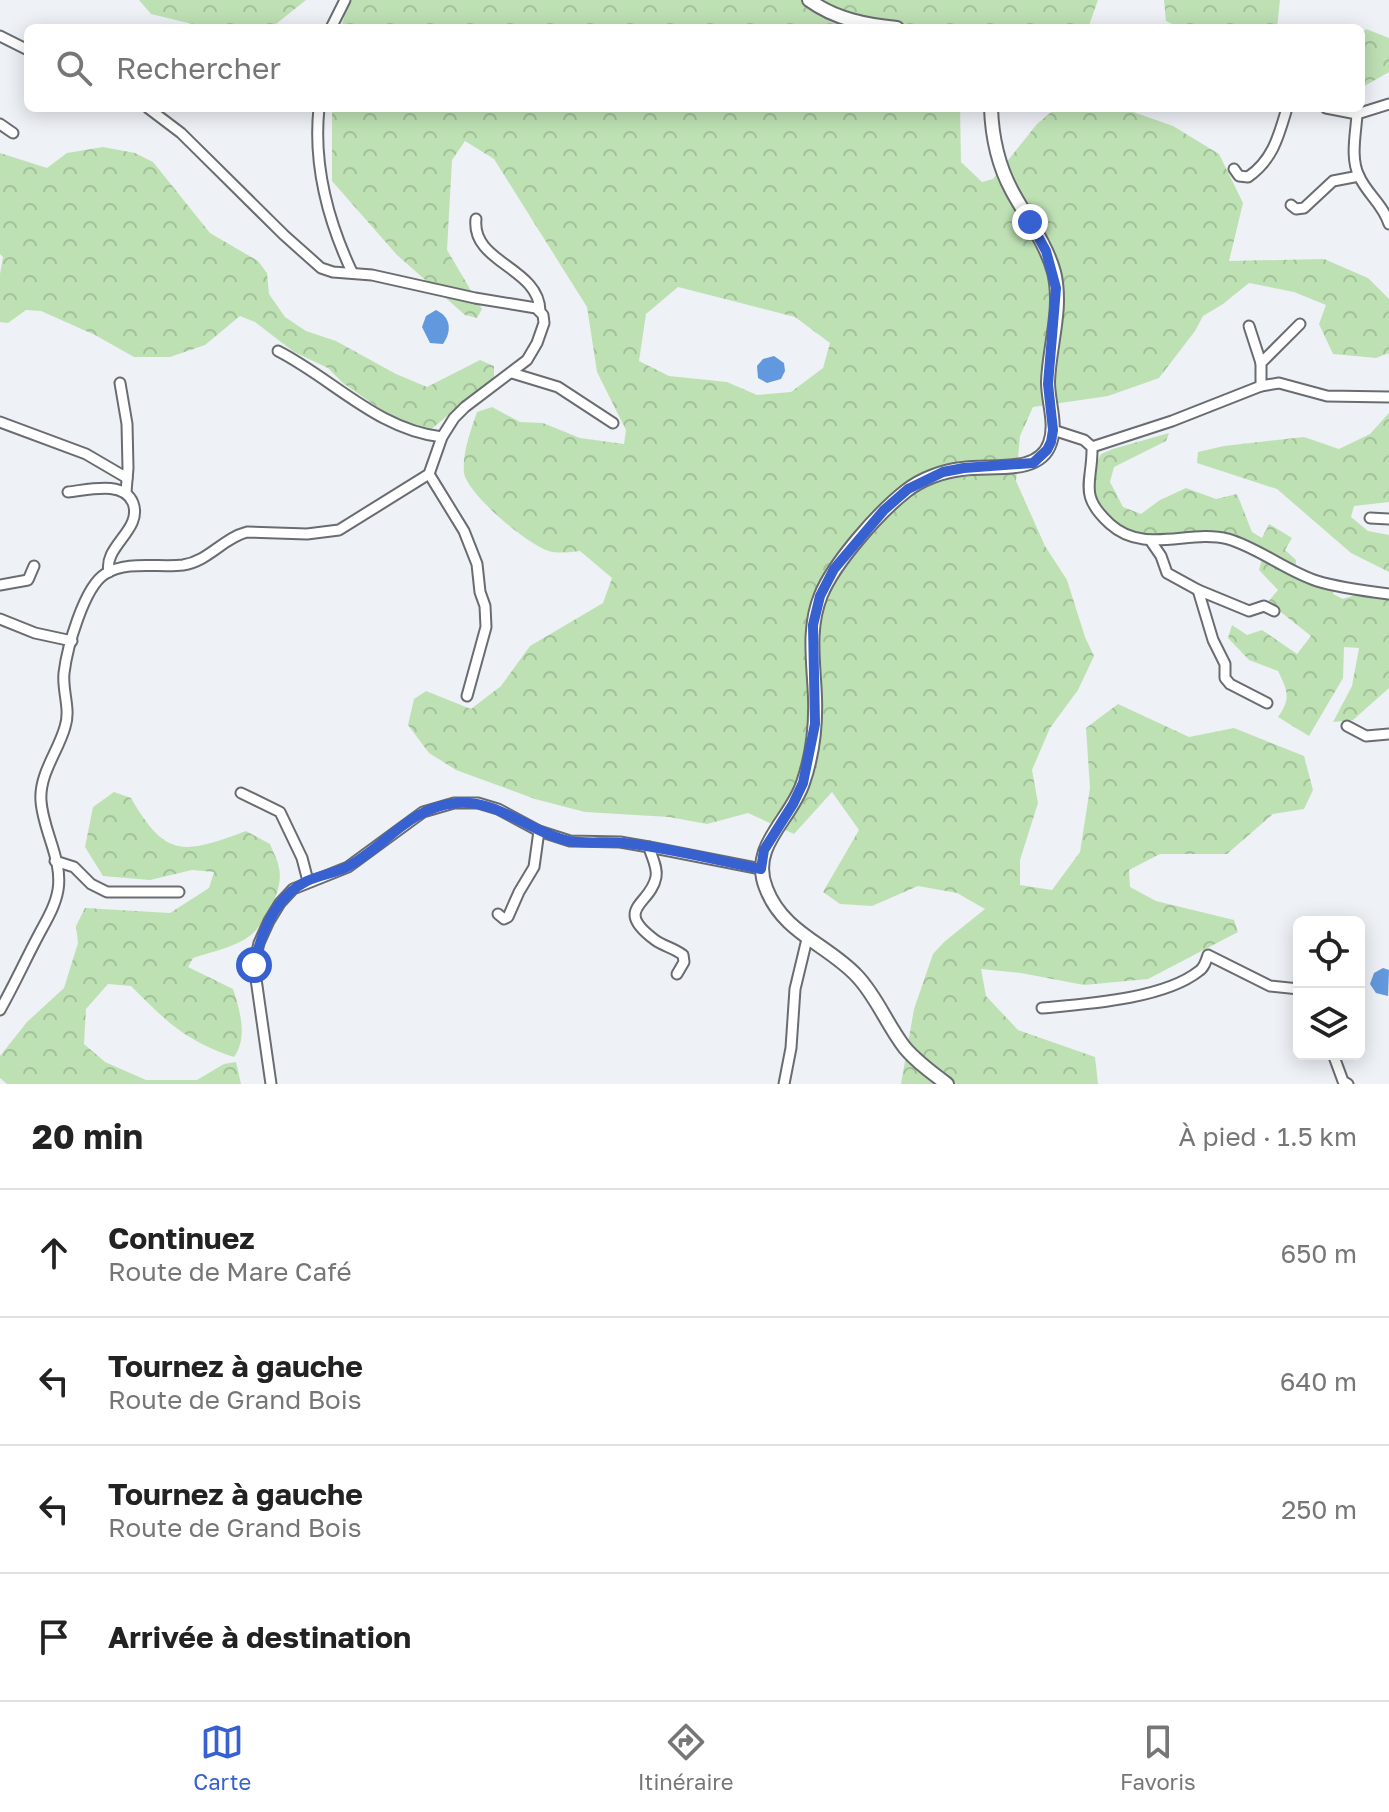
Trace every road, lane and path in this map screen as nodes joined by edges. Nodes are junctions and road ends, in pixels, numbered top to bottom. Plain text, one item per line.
1 (345, 0) edge
2 (809, 0) edge
3 (333, 24) edge
4 (867, 24) edge
5 (0, 36) edge
6 (24, 48) edge
7 (1389, 104) edge
8 (153, 112) edge
9 (318, 112) edge
10 (991, 112) edge
11 (1286, 112) edge
12 (1347, 112) edge
13 (1363, 112) edge
14 (1365, 112) edge
15 (1357, 114) junction
16 (0, 124) edge
17 (13, 133) dead end
18 (1234, 169) dead end
19 (1359, 176) junction
20 (1291, 205) dead end
21 (1387, 211) edge
22 (476, 219) dead end
23 (1389, 224) edge
24 (352, 272) junction
25 (540, 311) junction
26 (1300, 324) dead end
27 (1249, 326) dead end
28 (278, 351) dead end
29 (1261, 363) junction
30 (512, 373) junction
31 (120, 383) dead end
32 (1261, 386) junction
33 (1389, 397) edge
34 (0, 422) edge
35 (613, 423) dead end
36 (1053, 430) junction
37 (442, 437) junction
38 (1092, 447) junction
39 (429, 474) junction
40 (127, 478) junction
41 (68, 492) dead end
42 (126, 492) junction
43 (1370, 518) dead end
44 (1389, 519) edge
45 (1150, 540) junction
46 (34, 566) dead end
47 (109, 572) junction
48 (0, 585) edge
49 (1198, 590) junction
50 (1389, 594) edge
51 (1274, 611) dead end
52 (0, 619) edge
53 (72, 641) junction
54 (467, 696) dead end
55 (1267, 703) dead end
56 (1347, 726) dead end
57 (1389, 734) edge
58 (241, 793) dead end
59 (539, 831) junction
60 (649, 847) junction
61 (55, 861) junction
62 (761, 869) junction
63 (308, 881) junction
64 (179, 892) dead end
65 (498, 914) dead end
66 (807, 939) junction
67 (677, 974) dead end
68 (1293, 988) edge
69 (1042, 1008) dead end
70 (0, 1010) edge
71 (1335, 1060) edge
72 (271, 1084) edge
73 (784, 1084) edge
74 (947, 1084) edge
75 (1348, 1084) edge

1 - 3 street
2 - 4 main road
5 - 6 street
7 - 14 street
8 - 24 street
9 - 24 street
10 - 36 main road
11 - 18 street
12 - 15 street
13 - 15 street
15 - 19 street
16 - 17 street
19 - 20 street
19 - 21 street
21 - 23 street
22 - 25 street
24 - 25 street
25 - 30 street
26 - 29 street
27 - 29 street
28 - 37 street
29 - 32 street
30 - 35 street
30 - 37 street
31 - 40 street
32 - 33 street
32 - 38 street
34 - 40 street
36 - 38 street
36 - 62 main road
37 - 39 street
38 - 45 street
39 - 47 street
39 - 54 street
40 - 42 street
41 - 42 street
42 - 47 street
43 - 44 street
45 - 49 street
45 - 50 street
46 - 48 street
47 - 53 street
49 - 51 street
49 - 55 street
52 - 53 street
53 - 61 street
56 - 57 street
58 - 63 street
59 - 60 street
59 - 63 street
59 - 65 street
60 - 62 street
60 - 67 street
61 - 64 street
61 - 70 street
62 - 66 main road
63 - 72 street
66 - 73 street
66 - 74 main road
68 - 69 street
71 - 75 street

